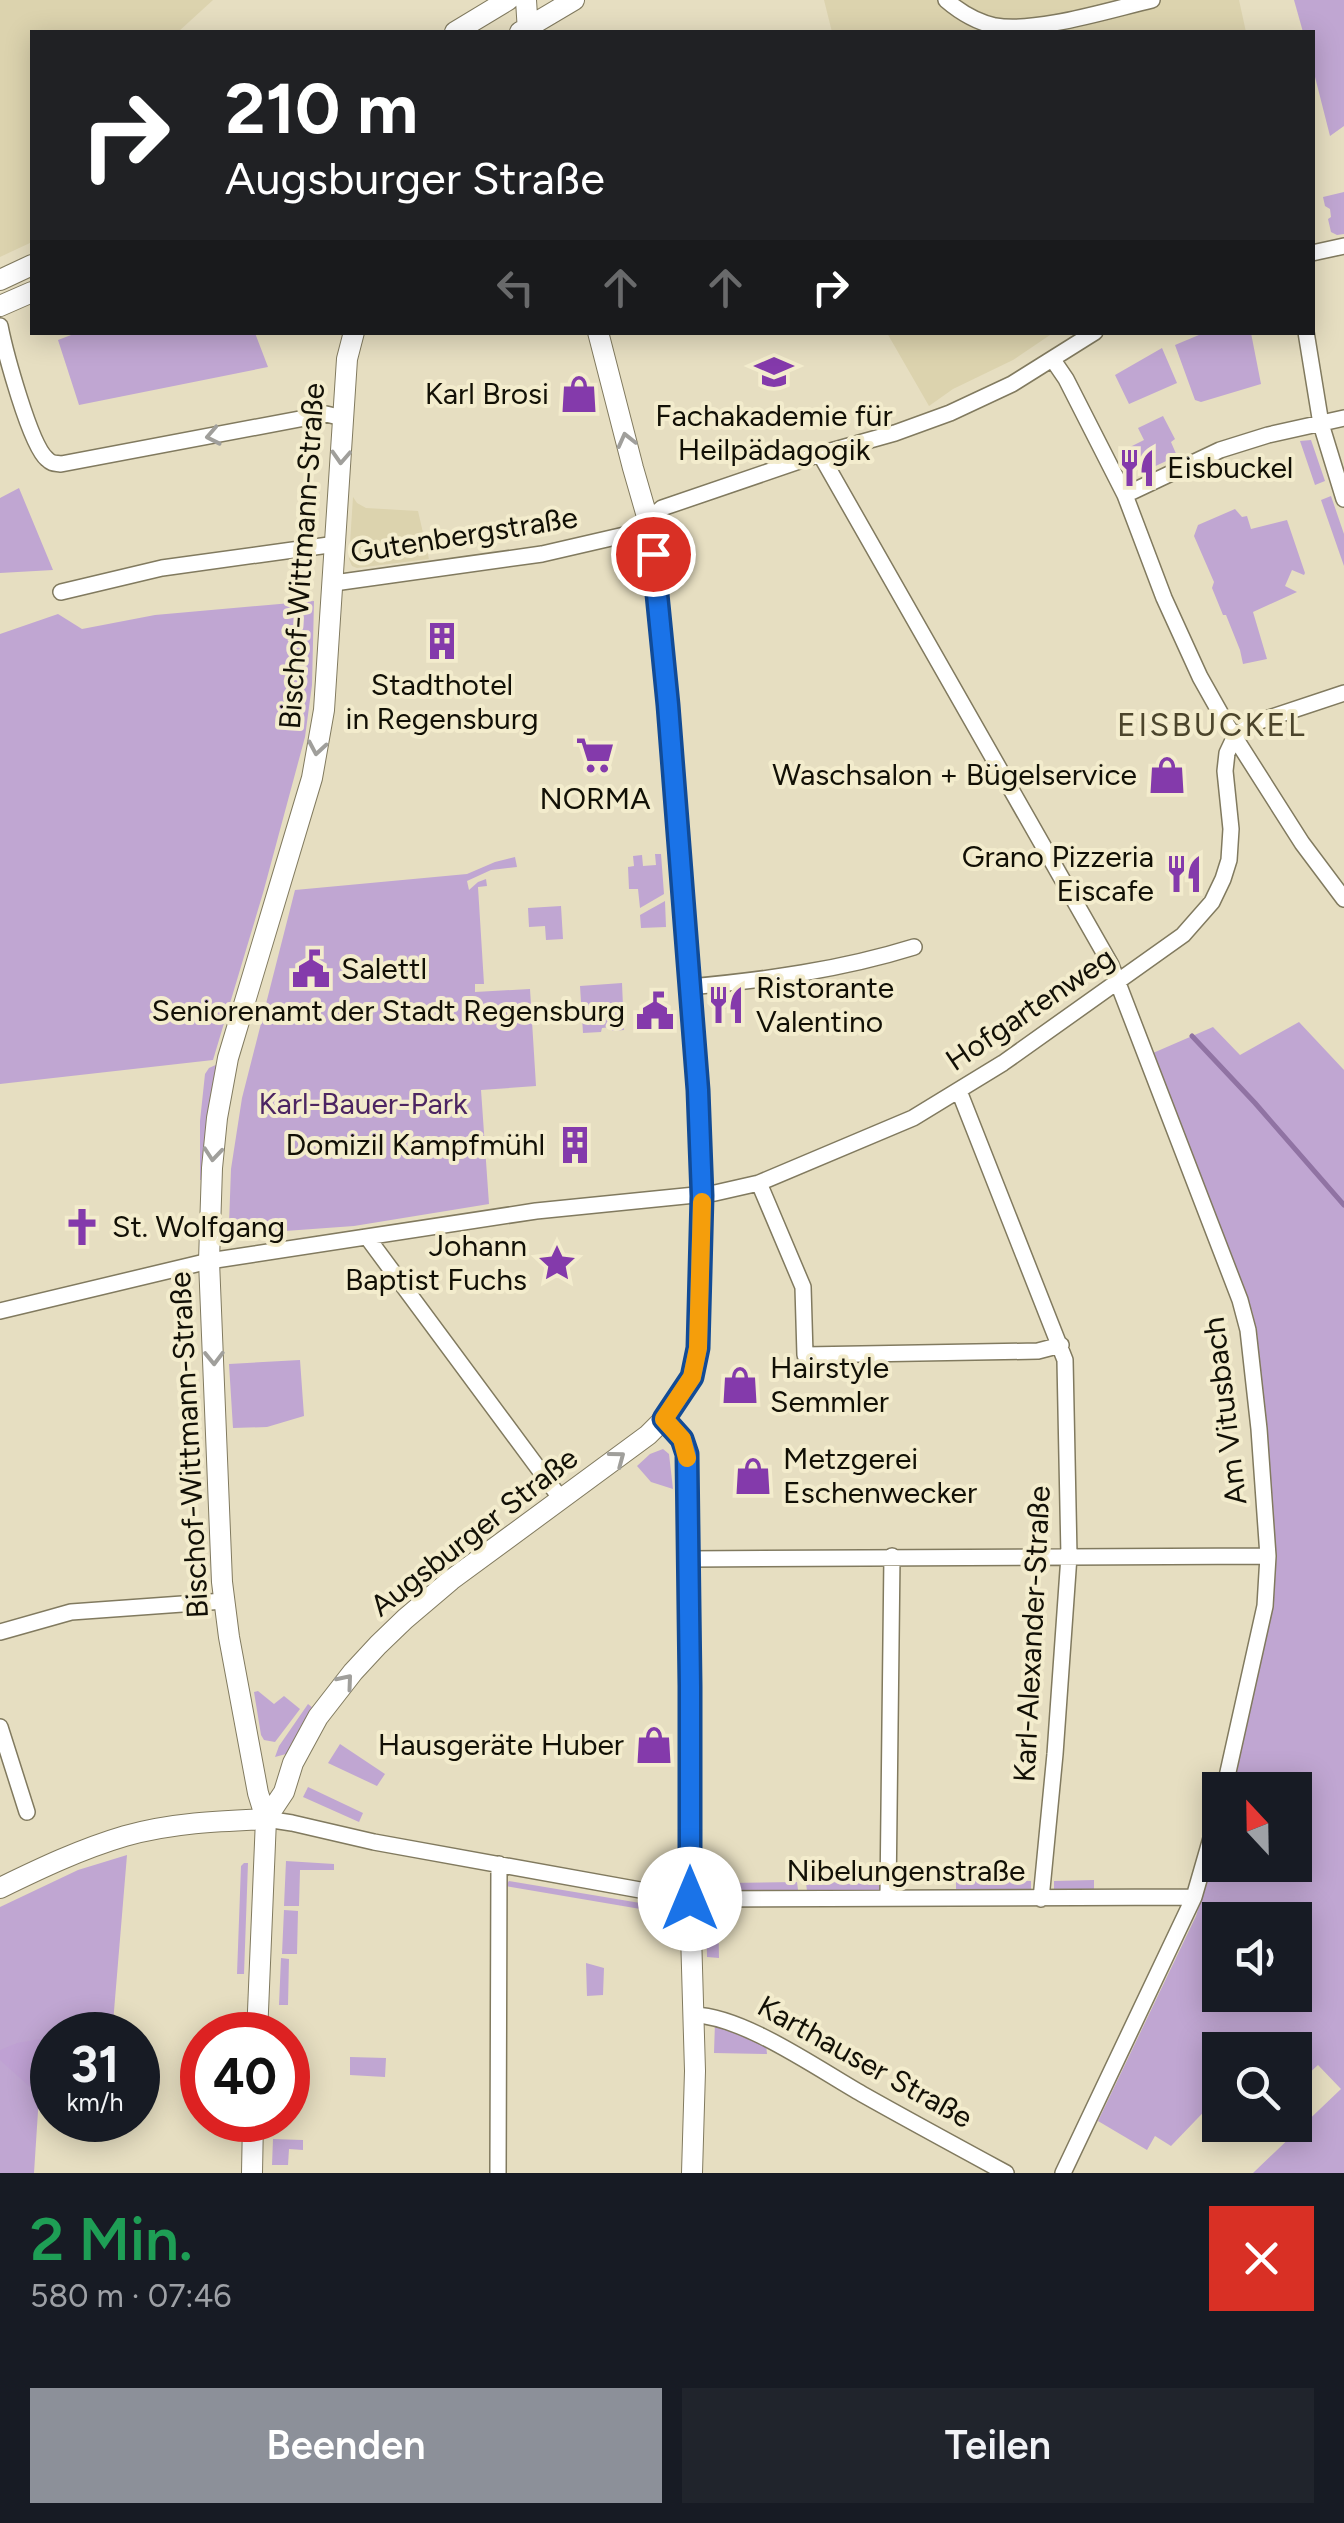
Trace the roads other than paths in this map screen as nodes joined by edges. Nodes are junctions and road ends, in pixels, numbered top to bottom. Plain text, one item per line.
1 (508, 0) edge
2 (526, 0) edge
3 (946, 0) edge
4 (1152, 0) edge
5 (569, 4) edge
6 (480, 16) edge
7 (458, 30) edge
8 (525, 30) edge
9 (527, 30) edge
10 (552, 30) edge
11 (1344, 246) edge
12 (1315, 251) edge
13 (30, 266) edge
14 (0, 280) edge
15 (30, 293) edge
16 (1, 315) edge
17 (342, 335) edge
18 (353, 335) edge
19 (599, 335) edge
20 (1091, 335) edge
21 (1306, 335) edge
22 (3, 357) edge
23 (348, 359) junction
24 (1053, 360) junction
25 (343, 418) junction
26 (1344, 418) edge
27 (1321, 424) junction
28 (820, 454) junction
29 (1125, 495) junction
30 (1344, 499) edge
31 (648, 520) junction
32 (336, 544) junction
33 (334, 584) junction
34 (61, 592) dead end
35 (1344, 693) edge
36 (1235, 736) junction
37 (1344, 899) edge
38 (914, 947) dead end
39 (1118, 983) junction
40 (689, 987) junction
41 (960, 1091) junction
42 (759, 1183) junction
43 (702, 1196) junction
44 (367, 1237) junction
45 (210, 1261) junction
46 (0, 1310) edge
47 (1060, 1345) junction
48 (664, 1419) junction
49 (561, 1499) junction
50 (892, 1556) junction
51 (1069, 1556) junction
52 (1268, 1556) junction
53 (688, 1558) junction
54 (224, 1601) junction
55 (0, 1632) edge
56 (0, 1727) edge
57 (253, 1763) junction
58 (293, 1763) junction
59 (1228, 1772) edge
60 (27, 1812) dead end
61 (266, 1819) junction
62 (499, 1864) junction
63 (1202, 1869) edge
64 (0, 1888) edge
65 (888, 1896) junction
66 (1194, 1897) junction
67 (690, 1899) junction
68 (1041, 1899) junction
69 (258, 2012) edge
70 (694, 2016) junction
71 (253, 2142) edge
72 (252, 2173) edge
73 (498, 2173) edge
74 (692, 2173) edge
75 (1006, 2173) edge
76 (1064, 2173) edge

1 - 6 street
2 - 8 street
3 - 4 street
5 - 9 street
5 - 10 street
6 - 7 street
11 - 12 street
13 - 14 street
15 - 16 street
16 - 22 street
17 - 23 street, Bischof-Wittmann-Straße
18 - 23 street, Bischof-Wittmann-Straße
31 -> 19 street
20 - 24 street, Gutenbergstraße
21 - 27 street
25 -> 22 street
23 - 25 street, Bischof-Wittmann-Straße
24 - 28 street, Gutenbergstraße
24 - 29 street
25 -> 32 street, Bischof-Wittmann-Straße
26 - 27 street
27 - 29 street
27 - 30 street
28 - 31 street, Gutenbergstraße
28 - 39 street, Am Vitusbach
29 - 36 street
31 - 33 street, Gutenbergstraße
31 - 40 street
32 - 33 street, Bischof-Wittmann-Straße
32 - 34 street
33 -> 45 street, Bischof-Wittmann-Straße
35 - 36 street
36 - 37 street
36 - 39 street, Hofgartenweg
38 - 40 street
39 - 41 street, Hofgartenweg
39 - 52 street, Am Vitusbach
40 - 43 street
41 - 42 street, Hofgartenweg
41 - 47 street, Karl-Alexander-Straße
42 - 43 street, Hofgartenweg
42 - 47 street
43 - 44 street, Hofgartenweg
43 - 48 street, Augsburger Straße
44 - 45 street, Hofgartenweg
44 - 49 street
45 - 46 street, Hofgartenweg
45 -> 54 street, Bischof-Wittmann-Straße
47 - 51 street, Karl-Alexander-Straße
49 -> 48 street, Augsburger Straße
48 - 53 street
58 -> 49 street, Augsburger Straße
50 - 51 street
50 - 53 street
50 - 65 street
51 - 52 street
51 - 68 street, Karl-Alexander-Straße
52 - 59 street, Am Vitusbach
53 - 67 street
54 - 55 street
54 - 57 street, Bischof-Wittmann-Straße
56 - 60 street
57 - 58 street
57 - 61 street, Bischof-Wittmann-Straße
58 - 61 street, Augsburger Straße
61 - 62 street, Nibelungenstraße
61 - 64 street
61 - 69 street, Augsburger Straße
62 - 67 street, Nibelungenstraße
62 - 73 street
63 - 66 street
65 - 67 street, Nibelungenstraße
65 - 68 street, Nibelungenstraße
66 - 68 street, Nibelungenstraße
66 - 76 street
67 - 70 street
70 - 74 street
70 - 75 street, Karthauser Straße
71 - 72 street

